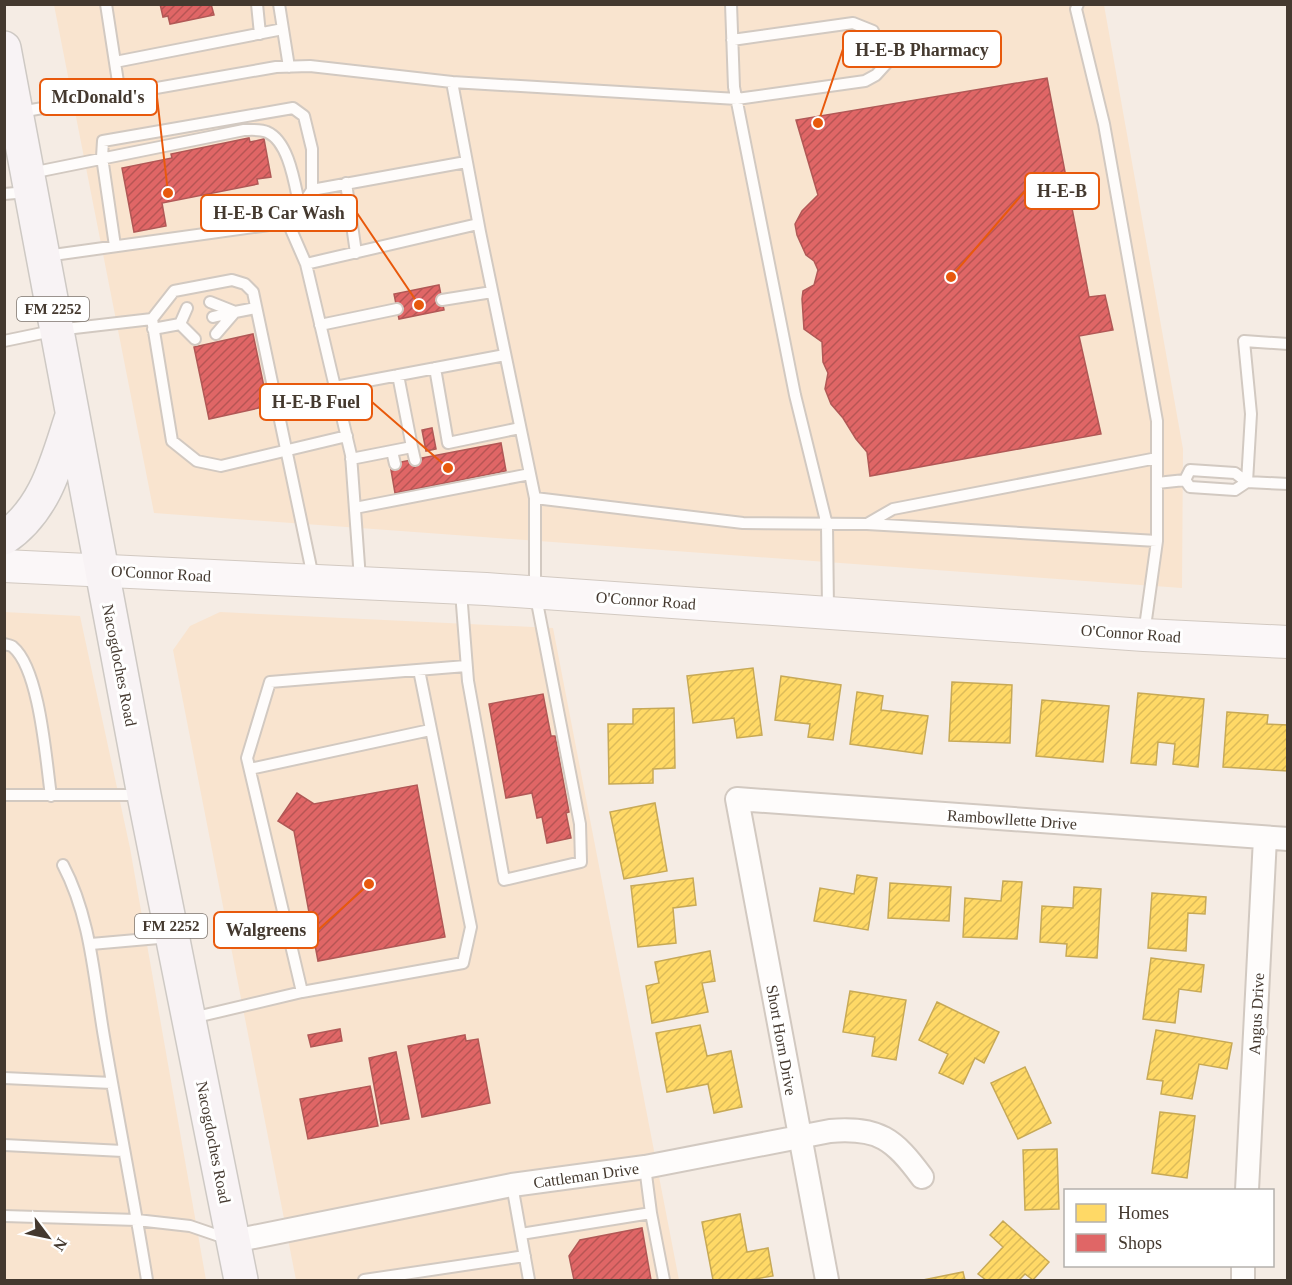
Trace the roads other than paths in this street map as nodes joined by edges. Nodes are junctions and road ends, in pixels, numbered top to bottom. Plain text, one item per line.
1 (106, 4) edge
2 (257, 4) edge
3 (279, 4) edge
4 (730, 4) edge
5 (1078, 4) edge
6 (283, 29) junction
7 (260, 34) junction
8 (732, 40) junction
9 (4, 48) edge
10 (115, 62) junction
11 (289, 67) junction
12 (452, 82) junction
13 (120, 95) junction
14 (737, 99) junction
15 (11, 113) edge
16 (102, 157) junction
17 (466, 162) junction
18 (346, 183) junction
19 (21, 187) edge
20 (312, 190) junction
21 (300, 208) junction
22 (478, 224) junction
23 (289, 225) junction
24 (115, 246) junction
25 (356, 253) junction
26 (44, 256) junction
27 (306, 264) junction
28 (492, 292) junction
29 (442, 300) dead end
30 (210, 302) dead end
31 (188, 308) dead end
32 (256, 308) junction
33 (397, 309) dead end
34 (234, 312) junction
35 (213, 317) dead end
36 (185, 323) junction
37 (152, 324) junction
38 (321, 325) junction
39 (57, 330) junction
40 (216, 334) dead end
41 (195, 339) dead end
42 (4, 341) edge
43 (1287, 344) edge
44 (505, 355) junction
45 (435, 368) junction
46 (398, 375) junction
47 (335, 387) junction
48 (73, 414) junction
49 (520, 428) junction
50 (346, 436) junction
51 (412, 447) junction
52 (286, 450) junction
53 (392, 451) junction
54 (1157, 458) junction
55 (351, 459) junction
56 (415, 460) dead end
57 (394, 464) dead end
58 (530, 474) junction
59 (1185, 480) junction
60 (1247, 482) junction
61 (1157, 483) junction
62 (1287, 484) edge
63 (535, 498) junction
64 (355, 508) junction
65 (867, 524) junction
66 (827, 525) junction
67 (4, 538) edge
68 (1157, 541) junction
69 (4, 567) edge
70 (102, 570) junction
71 (314, 580) junction
72 (360, 583) junction
73 (461, 587) junction
74 (535, 592) junction
75 (828, 612) junction
76 (1144, 634) junction
77 (1287, 642) edge
78 (4, 644) edge
79 (466, 666) junction
80 (419, 670) junction
81 (430, 730) junction
82 (250, 770) junction
83 (4, 795) edge
84 (144, 795) junction
85 (51, 796) junction
86 (737, 800) joint
87 (1276, 838) edge
88 (63, 865) dead end
89 (173, 937) junction
90 (91, 944) junction
91 (302, 992) junction
92 (189, 1019) junction
93 (4, 1078) edge
94 (112, 1083) junction
95 (800, 1137) junction
96 (4, 1145) edge
97 (123, 1151) junction
98 (645, 1167) junction
99 (922, 1177) dead end
100 (512, 1185) junction
101 (1247, 1189) edge
102 (651, 1213) junction
103 (4, 1216) edge
104 (137, 1220) junction
105 (521, 1234) junction
106 (234, 1241) junction
107 (525, 1256) junction
108 (147, 1281) edge
109 (240, 1281) edge
110 (364, 1281) edge
111 (529, 1281) edge
112 (664, 1281) edge
113 (827, 1281) edge

1 - 10 lane
2 - 7 lane
3 - 6 lane
4 - 8 lane
5 - 54 lane
6 - 7 lane
6 - 11 lane
7 - 10 lane
8 - 14 lane
8 - 14 lane
9 - 15 main road, Nacogdoches Road / FM 2252
10 - 13 lane
11 - 12 lane
11 - 13 lane
12 - 14 lane
12 - 17 lane
13 - 15 lane
14 - 66 lane
15 - 19 main road, Nacogdoches Road / FM 2252
16 - 19 lane
16 - 20 lane
16 - 21 lane
16 - 24 lane
17 - 18 lane
17 - 22 lane
18 - 20 lane
18 - 25 lane
19 - 26 main road, Nacogdoches Road / FM 2252
20 - 21 lane
21 - 23 lane
22 - 25 lane
22 - 28 lane
23 - 24 lane
23 - 27 lane
24 - 26 lane
25 - 27 lane
26 - 39 main road, Nacogdoches Road / FM 2252
27 - 38 lane
28 - 29 lane
28 - 44 lane
30 - 34 lane
31 - 36 lane
32 - 34 lane
32 - 37 lane
32 - 52 lane
33 - 38 lane
34 - 35 lane
34 - 40 lane
36 - 37 lane
36 - 41 lane
37 - 39 lane
37 - 52 lane
38 - 47 lane
39 - 42 lane
39 - 48 main road, Nacogdoches Road / FM 2252
43 - 60 lane
44 - 45 lane
44 - 49 lane
45 - 46 lane
45 - 49 lane
46 - 47 lane
46 - 51 lane
47 - 50 lane
48 - 67 main road
48 - 70 main road, Nacogdoches Road / FM 2252
49 - 58 lane
50 - 52 lane
50 - 55 lane
51 - 53 lane
51 - 56 lane
52 - 71 lane
53 - 55 lane
53 - 57 lane
54 - 61 lane
54 - 65 lane
55 - 64 lane
58 - 63 lane
58 - 64 lane
59 - 60 lane
59 - 60 lane
59 - 61 lane
60 - 62 lane
61 - 68 lane
63 - 66 lane
63 - 74 lane
64 - 72 lane
65 - 66 lane
65 - 68 lane
66 - 75 lane
68 - 76 lane
69 - 70 main road, O'Connor Road
70 - 71 main road, O'Connor Road
70 - 84 main road, Nacogdoches Road / FM 2252
71 - 72 main road, O'Connor Road
72 - 73 main road, O'Connor Road
73 - 74 main road, O'Connor Road
73 - 79 lane
74 - 75 main road, O'Connor Road
74 - 79 lane
75 - 76 main road, O'Connor Road
76 - 77 main road, O'Connor Road
78 - 85 lane
79 - 80 lane
80 - 81 lane
80 - 82 lane
81 - 82 lane
81 - 91 lane
82 - 91 lane
83 - 85 lane
84 - 85 lane
84 - 89 main road, Nacogdoches Road / FM 2252
86 - 87 street, Rambowllette Drive
86 - 95 street, Short Horn Drive
87 - 101 street, Angus Drive
88 - 90 lane
89 - 90 lane
89 - 92 main road, Nacogdoches Road / FM 2252
90 - 94 lane
91 - 92 lane
92 - 106 main road, Nacogdoches Road / FM 2252
93 - 94 lane
94 - 97 lane
95 - 98 street, Cattleman Drive
95 - 99 street, Cattleman Drive
95 - 113 street, Short Horn Drive
96 - 97 lane
97 - 104 lane
98 - 100 street, Cattleman Drive
98 - 102 lane
100 - 105 lane
100 - 106 street, Cattleman Drive
102 - 105 lane
102 - 112 lane
103 - 104 lane
104 - 106 lane
104 - 108 lane
105 - 107 lane
106 - 109 main road, Nacogdoches Road / FM 2252
107 - 110 lane
107 - 111 lane

